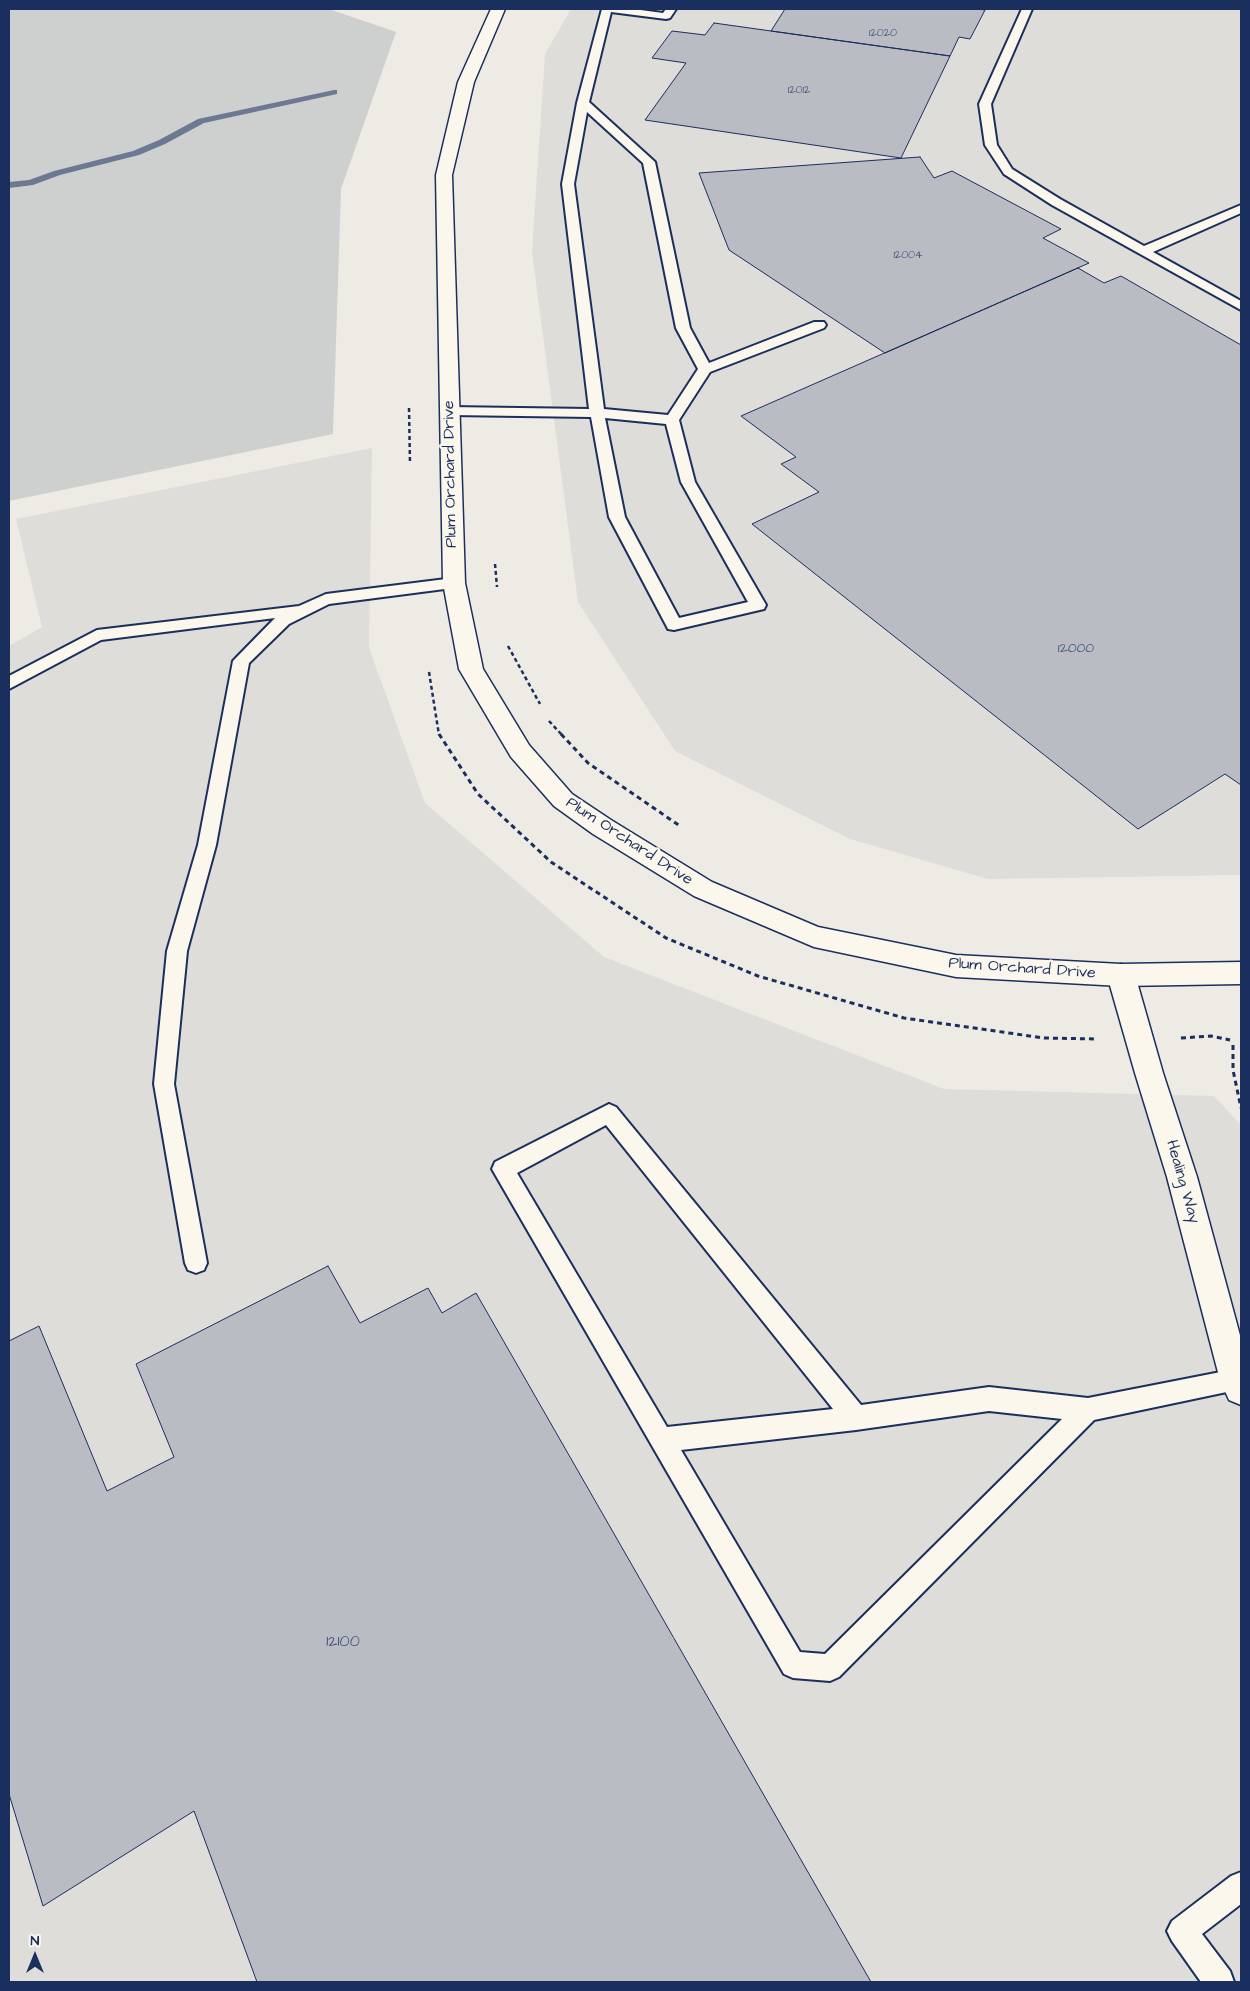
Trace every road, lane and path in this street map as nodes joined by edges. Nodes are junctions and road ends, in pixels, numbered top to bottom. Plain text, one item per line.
1 (498, 9) edge
2 (608, 9) edge
3 (671, 9) edge
4 (1027, 9) edge
5 (583, 103) junction
6 (1241, 208) edge
7 (1144, 251) junction
8 (1241, 306) edge
9 (819, 325) dead end
10 (705, 369) junction
11 (450, 410) junction
12 (597, 413) junction
13 (672, 420) junction
14 (495, 562) dead end
15 (454, 582) junction
16 (497, 592) dead end
17 (308, 608) junction
18 (505, 639) dead end
19 (9, 683) edge
20 (544, 712) dead end
21 (548, 720) dead end
22 (683, 829) dead end
23 (1241, 973) edge
24 (1121, 975) junction
25 (1211, 1036) dead end
26 (1230, 1040) dead end
27 (1233, 1045) dead end
28 (1241, 1108) edge
29 (196, 1263) dead end
30 (1239, 1385) edge
31 (1088, 1410) junction
32 (856, 1418) junction
33 (662, 1440) junction
34 (1241, 1886) edge
35 (1219, 1982) edge

1 - 11 street, Plum Orchard Drive
2 - 3 lane
2 - 5 lane
4 - 7 lane
5 - 10 lane
5 - 12 lane
6 - 7 lane
7 - 8 lane
9 - 10 lane
10 - 13 lane
11 - 12 lane
11 - 15 street, Plum Orchard Drive
12 - 13 lane
12 - 13 lane
14 - 16 path
15 - 17 lane
15 - 24 street, Plum Orchard Drive
17 - 19 lane
17 - 29 lane
18 - 20 path
21 - 22 path
23 - 24 street, Plum Orchard Drive
24 - 30 street, Healing Way
25 - 26 path
27 - 28 path
30 - 31 lane
31 - 32 lane
31 - 33 lane
32 - 33 lane
32 - 33 lane
34 - 35 lane

